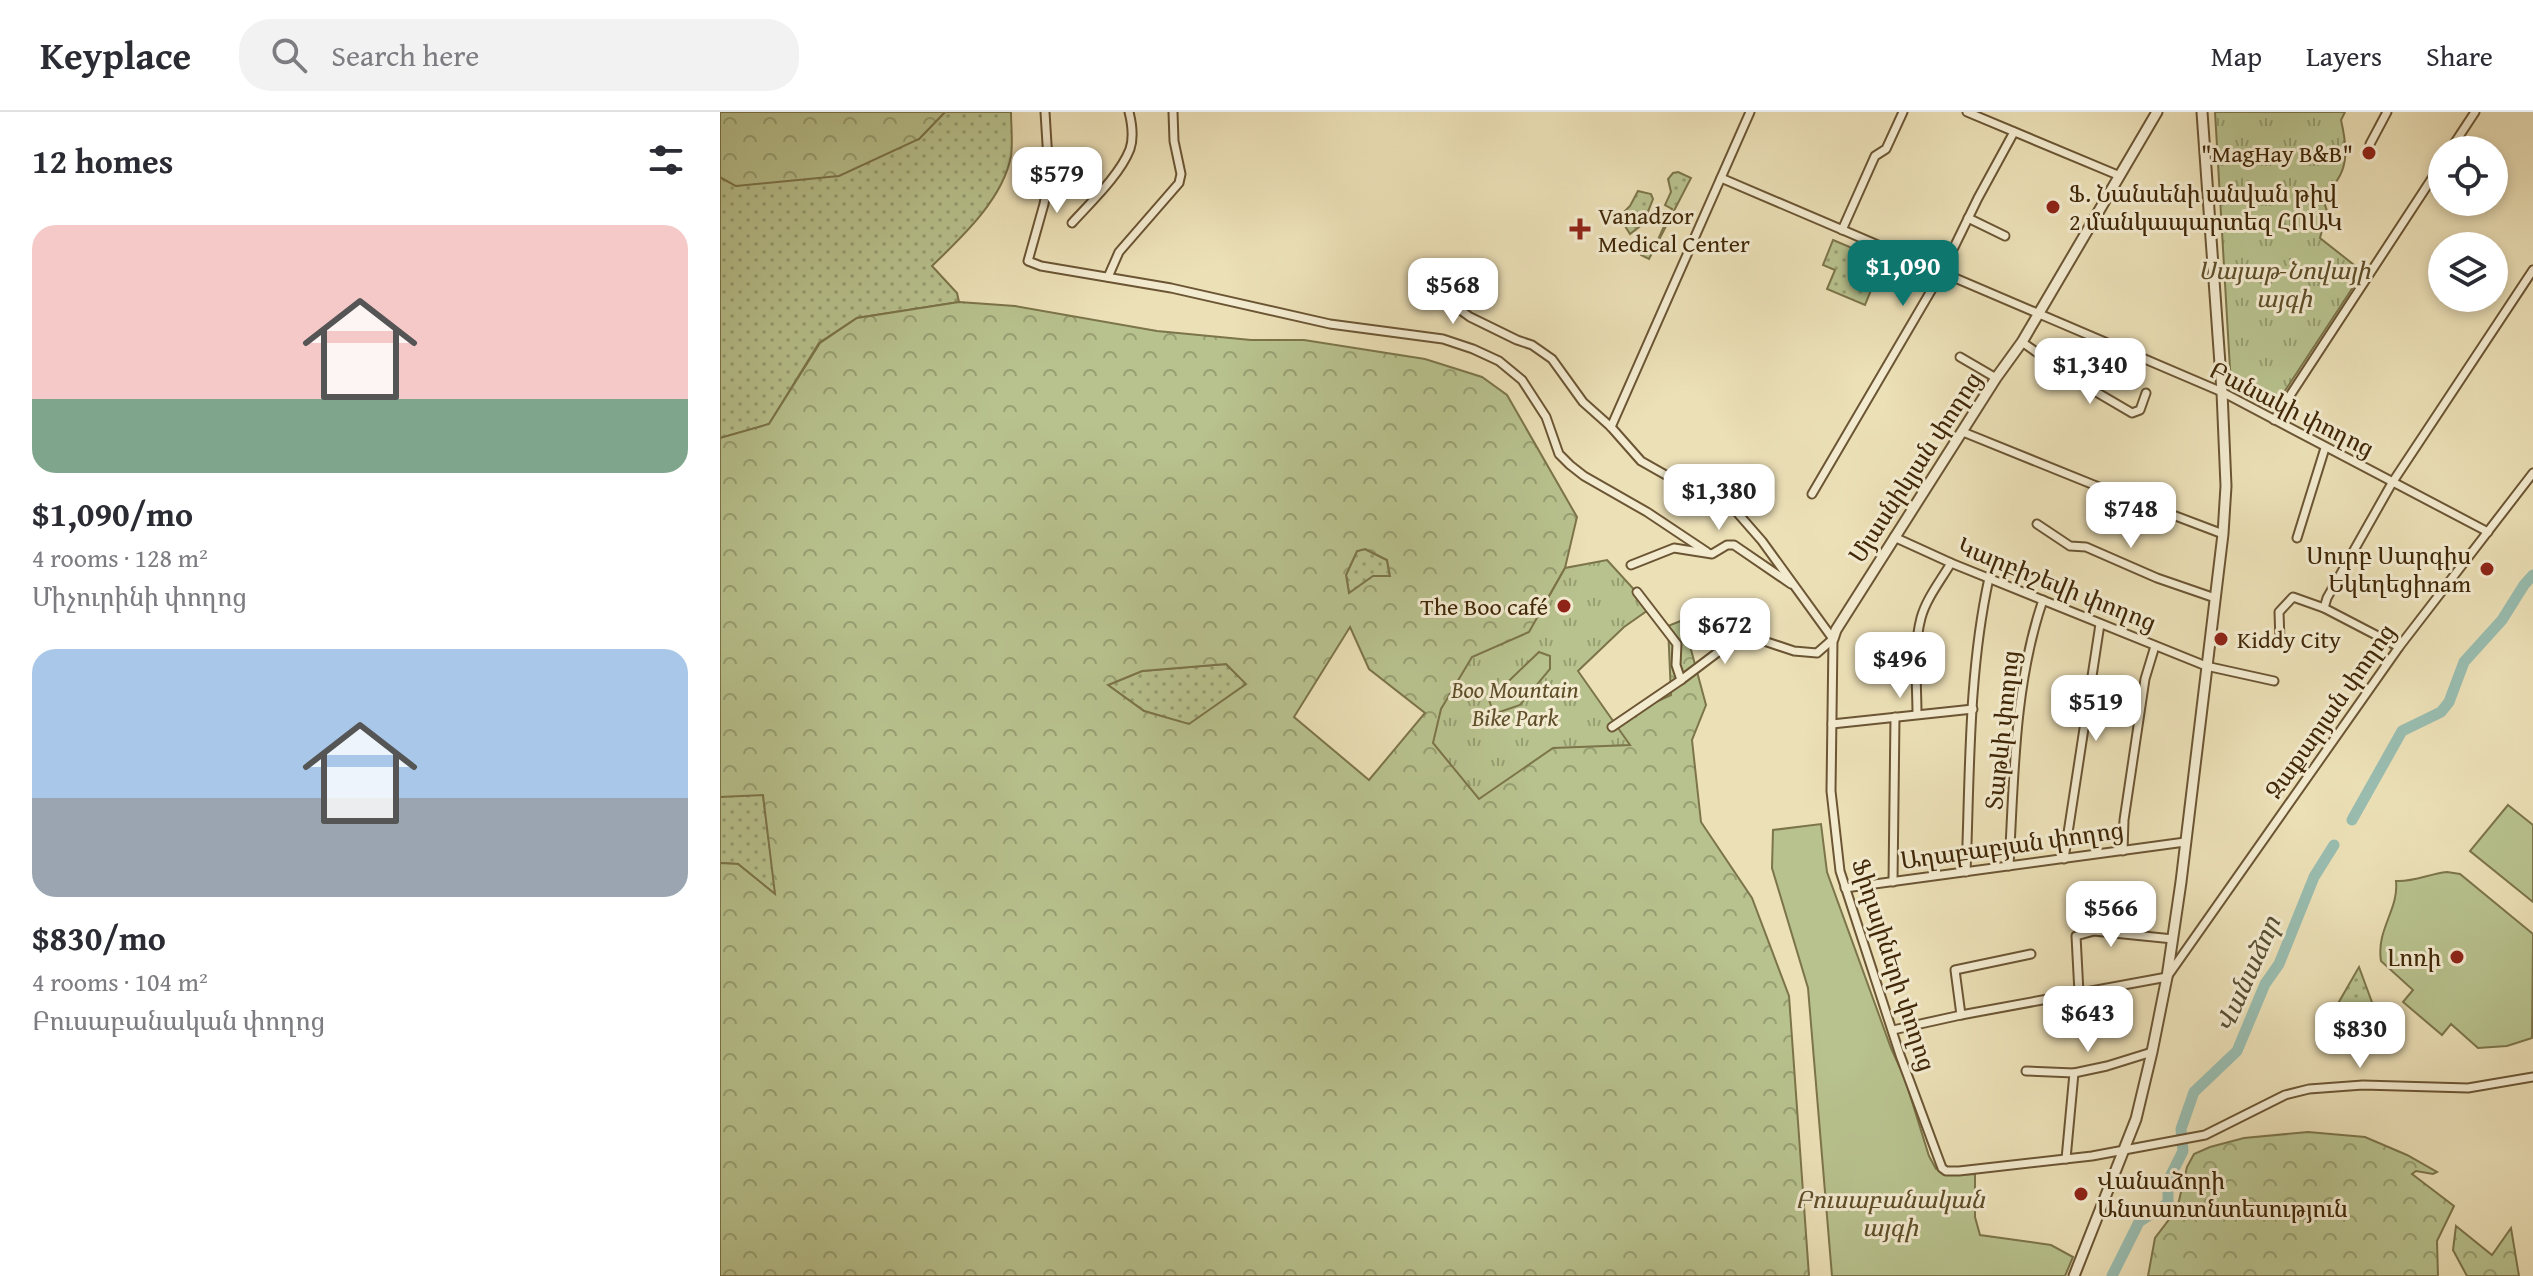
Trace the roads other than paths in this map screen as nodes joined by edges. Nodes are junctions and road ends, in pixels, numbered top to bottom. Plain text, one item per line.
1 (1045, 112) edge
2 (1129, 112) edge
3 (1173, 112) edge
4 (1750, 112) edge
5 (1903, 112) edge
6 (1967, 112) edge
7 (2202, 112) edge
8 (2387, 112) edge
9 (2475, 112) edge
10 (2153, 113) edge
11 (2014, 132) junction
12 (2459, 136) edge
13 (2370, 144) dead end
14 (2120, 176) junction
15 (1721, 178) junction
16 (2428, 184) edge
17 (1968, 218) junction
18 (1072, 223) dead end
19 (1842, 230) junction
20 (2005, 236) dead end
21 (2533, 270) edge
22 (1942, 272) junction
23 (1108, 277) junction
24 (1435, 292) dead end
25 (2038, 315) junction
26 (2022, 342) junction
27 (1960, 357) dead end
28 (1996, 378) junction
29 (2222, 392) junction
30 (2146, 393) dead end
31 (2274, 420) junction
32 (1611, 427) junction
33 (1963, 432) junction
34 (2325, 448) junction
35 (2533, 473) edge
36 (2392, 483) junction
37 (1812, 494) dead end
38 (2037, 524) dead end
39 (2488, 532) junction
40 (2223, 534) junction
41 (1894, 537) junction
42 (2297, 538) dead end
43 (1707, 552) junction
44 (1951, 563) junction
45 (1631, 565) dead end
46 (1989, 578) junction
47 (1797, 587) junction
48 (1637, 592) dead end
49 (2215, 598) junction
50 (2043, 600) junction
51 (2319, 607) junction
52 (2100, 624) junction
53 (1833, 639) junction
54 (2280, 641) dead end
55 (2155, 646) junction
56 (2399, 647) junction
57 (2206, 666) junction
58 (1681, 680) junction
59 (2274, 681) dead end
60 (1973, 709) junction
61 (1917, 714) junction
62 (1895, 717) junction
63 (1832, 724) junction
64 (1612, 727) dead end
65 (2185, 842) junction
66 (2123, 851) junction
67 (2064, 859) junction
68 (2009, 866) junction
69 (1966, 872) junction
70 (1893, 882) junction
71 (1845, 888) junction
72 (2173, 939) junction
73 (2031, 954) dead end
74 (2167, 977) junction
75 (2079, 993) junction
76 (1961, 1015) junction
77 (1893, 1030) junction
78 (2152, 1052) junction
79 (2026, 1071) dead end
80 (2074, 1073) junction
81 (2533, 1077) edge
82 (2122, 1151) junction
83 (2066, 1159) junction
84 (2074, 1276) edge

1 - 23 street
2 - 18 street
3 - 23 street
4 - 15 street
5 - 19 street
6 - 11 street
7 - 29 street
8 - 13 street
9 - 12 street
10 - 14 street, Մյասնիկյան փողոց
11 - 14 street
11 - 17 street
14 - 25 street, Մյասնիկյան փողոց
15 - 19 street, Բանակի փողոց
15 - 32 street
16 - 31 street
17 - 20 street
17 - 22 street
19 - 22 street, Բանակի փողոց
21 - 36 street
22 - 25 street, Բանակի փողոց
22 - 37 street
23 - 43 street
24 - 32 street
25 - 26 street, Մյասնիկյան փողոց
25 - 29 street, Բանակի փողոց
26 - 28 street, Մյասնիկյան փողոց
26 - 30 street
27 - 28 street
28 - 33 street, Մյասնիկյան փողոց
29 - 31 street, Բանակի փողոց
29 - 40 street
31 - 34 street, Բանակի փողոց
32 - 47 street
33 - 40 street
33 - 41 street, Մյասնիկյան փողոց
34 - 36 street, Բանակի փողոց
34 - 42 street
35 - 39 street, Զաքարյան փողոց
36 - 39 street, Բանակի փողոց
36 - 51 street
38 - 49 street
39 - 56 street, Զաքարյան փողոց
40 - 49 street
41 - 44 street, Կարբիշեվի փողոց
41 - 53 street, Մյասնիկյան փողոց
43 - 45 street
43 - 47 street
44 - 46 street, Կարբիշեվի փողոց
44 - 61 street
46 - 50 street, Կարբիշեվի փողոց
46 - 60 street
47 - 53 street
48 - 58 street
49 - 57 street
50 - 52 street, Կարբիշեվի փողոց
50 - 68 street, Տաթևի փողոց
51 - 54 street
51 - 56 street
52 - 55 street, Կարբիշեվի փողոց
52 - 67 street
53 - 58 street
53 - 63 street, Ֆիդայիների փողոց
55 - 57 street, Կարբիշեվի փողոց
55 - 66 street
56 - 74 street, Զաքարյան փողոց
57 - 59 street, Կարբիշեվի փողոց
57 - 65 street
58 - 64 street
60 - 61 street
60 - 69 street
61 - 62 street
62 - 63 street
62 - 70 street
63 - 71 street, Ֆիդայիների փողոց
65 - 66 street, Աղաբաբյան փողոց
65 - 72 street
66 - 67 street, Աղաբաբյան փողոց
67 - 68 street, Աղաբաբյան փողոց
68 - 69 street, Աղաբաբյան փողոց
69 - 70 street, Աղաբաբյան փողոց
70 - 71 street, Աղաբաբյան փողոց
71 - 77 street, Ֆիդայիների փողոց
72 - 74 street
72 - 75 street
73 - 76 street
74 - 75 street
74 - 78 street
75 - 76 street
76 - 77 street
77 - 83 street, Ֆիդայիների փողոց
78 - 80 street
78 - 82 street
79 - 80 street
80 - 83 street
81 - 82 street
82 - 83 street
82 - 84 street

